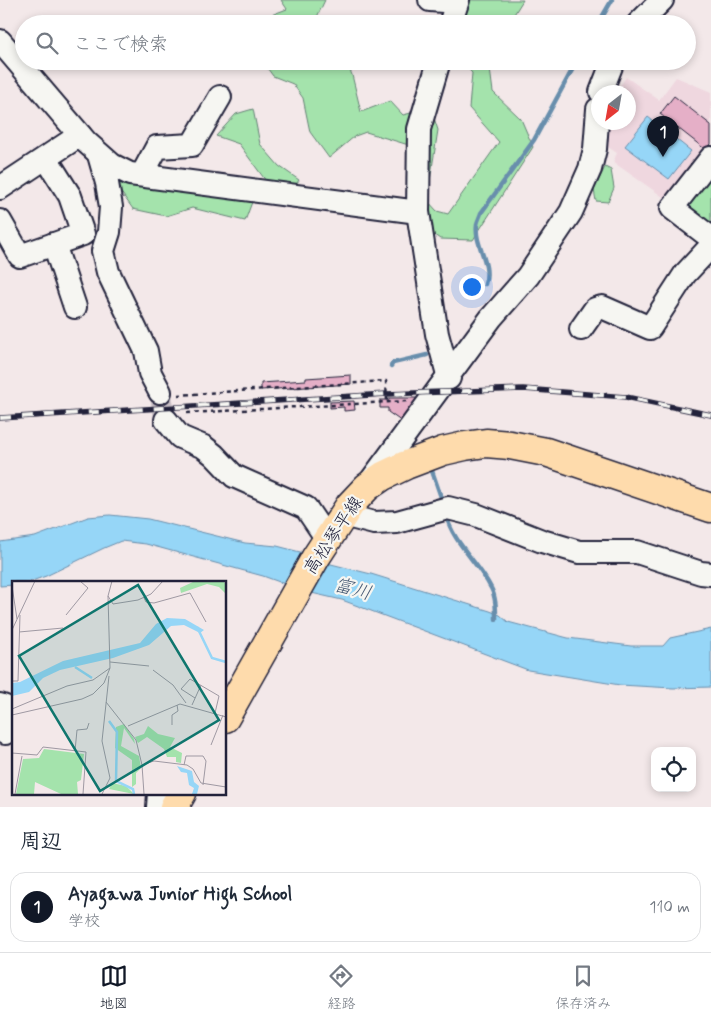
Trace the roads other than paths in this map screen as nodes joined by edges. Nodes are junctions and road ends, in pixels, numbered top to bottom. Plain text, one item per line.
1 (430, 0) edge
2 (662, 0) edge
3 (457, 1) edge
4 (453, 15) edge
5 (647, 15) edge
6 (0, 41) edge
7 (15, 59) edge
8 (25, 70) edge
9 (436, 70) edge
10 (610, 70) edge
11 (604, 85) edge
12 (220, 98) dead end
13 (596, 130) edge
14 (80, 135) junction
15 (99, 155) junction
16 (46, 158) junction
17 (711, 158) edge
18 (142, 175) junction
19 (0, 188) edge
20 (418, 212) junction
21 (0, 221) edge
22 (711, 238) edge
23 (54, 244) junction
24 (711, 246) edge
25 (76, 307) dead end
26 (581, 329) dead end
27 (448, 378) junction
28 (168, 394) tunnel mouth
29 (177, 416) tunnel mouth
30 (367, 487) junction
31 (711, 508) edge
32 (343, 515) junction
33 (322, 548) junction
34 (711, 574) edge
35 (0, 705) edge
36 (226, 716) edge
37 (6, 734) edge
38 (159, 794) edge
39 (181, 794) edge
40 (158, 807) edge
41 (174, 807) edge

1 - 3 street
2 - 5 street
3 - 4 street
6 - 7 street
8 - 14 street
9 - 20 street
10 - 11 street
12 - 18 street
13 - 27 street
14 - 15 street
14 - 16 street
15 - 18 street
15 - 28 street
16 - 19 street
16 - 23 street
17 - 22 street
18 - 20 street
20 - 27 street
21 - 23 street
23 - 25 street
24 - 26 street
27 - 30 street
29 - 33 street
30 - 31 main road, 高松琴平線
30 - 32 main road, 高松琴平線
32 - 33 main road, 高松琴平線
32 - 34 street
33 - 36 main road, 高松琴平線
35 - 37 street
38 - 40 street
39 - 41 main road

